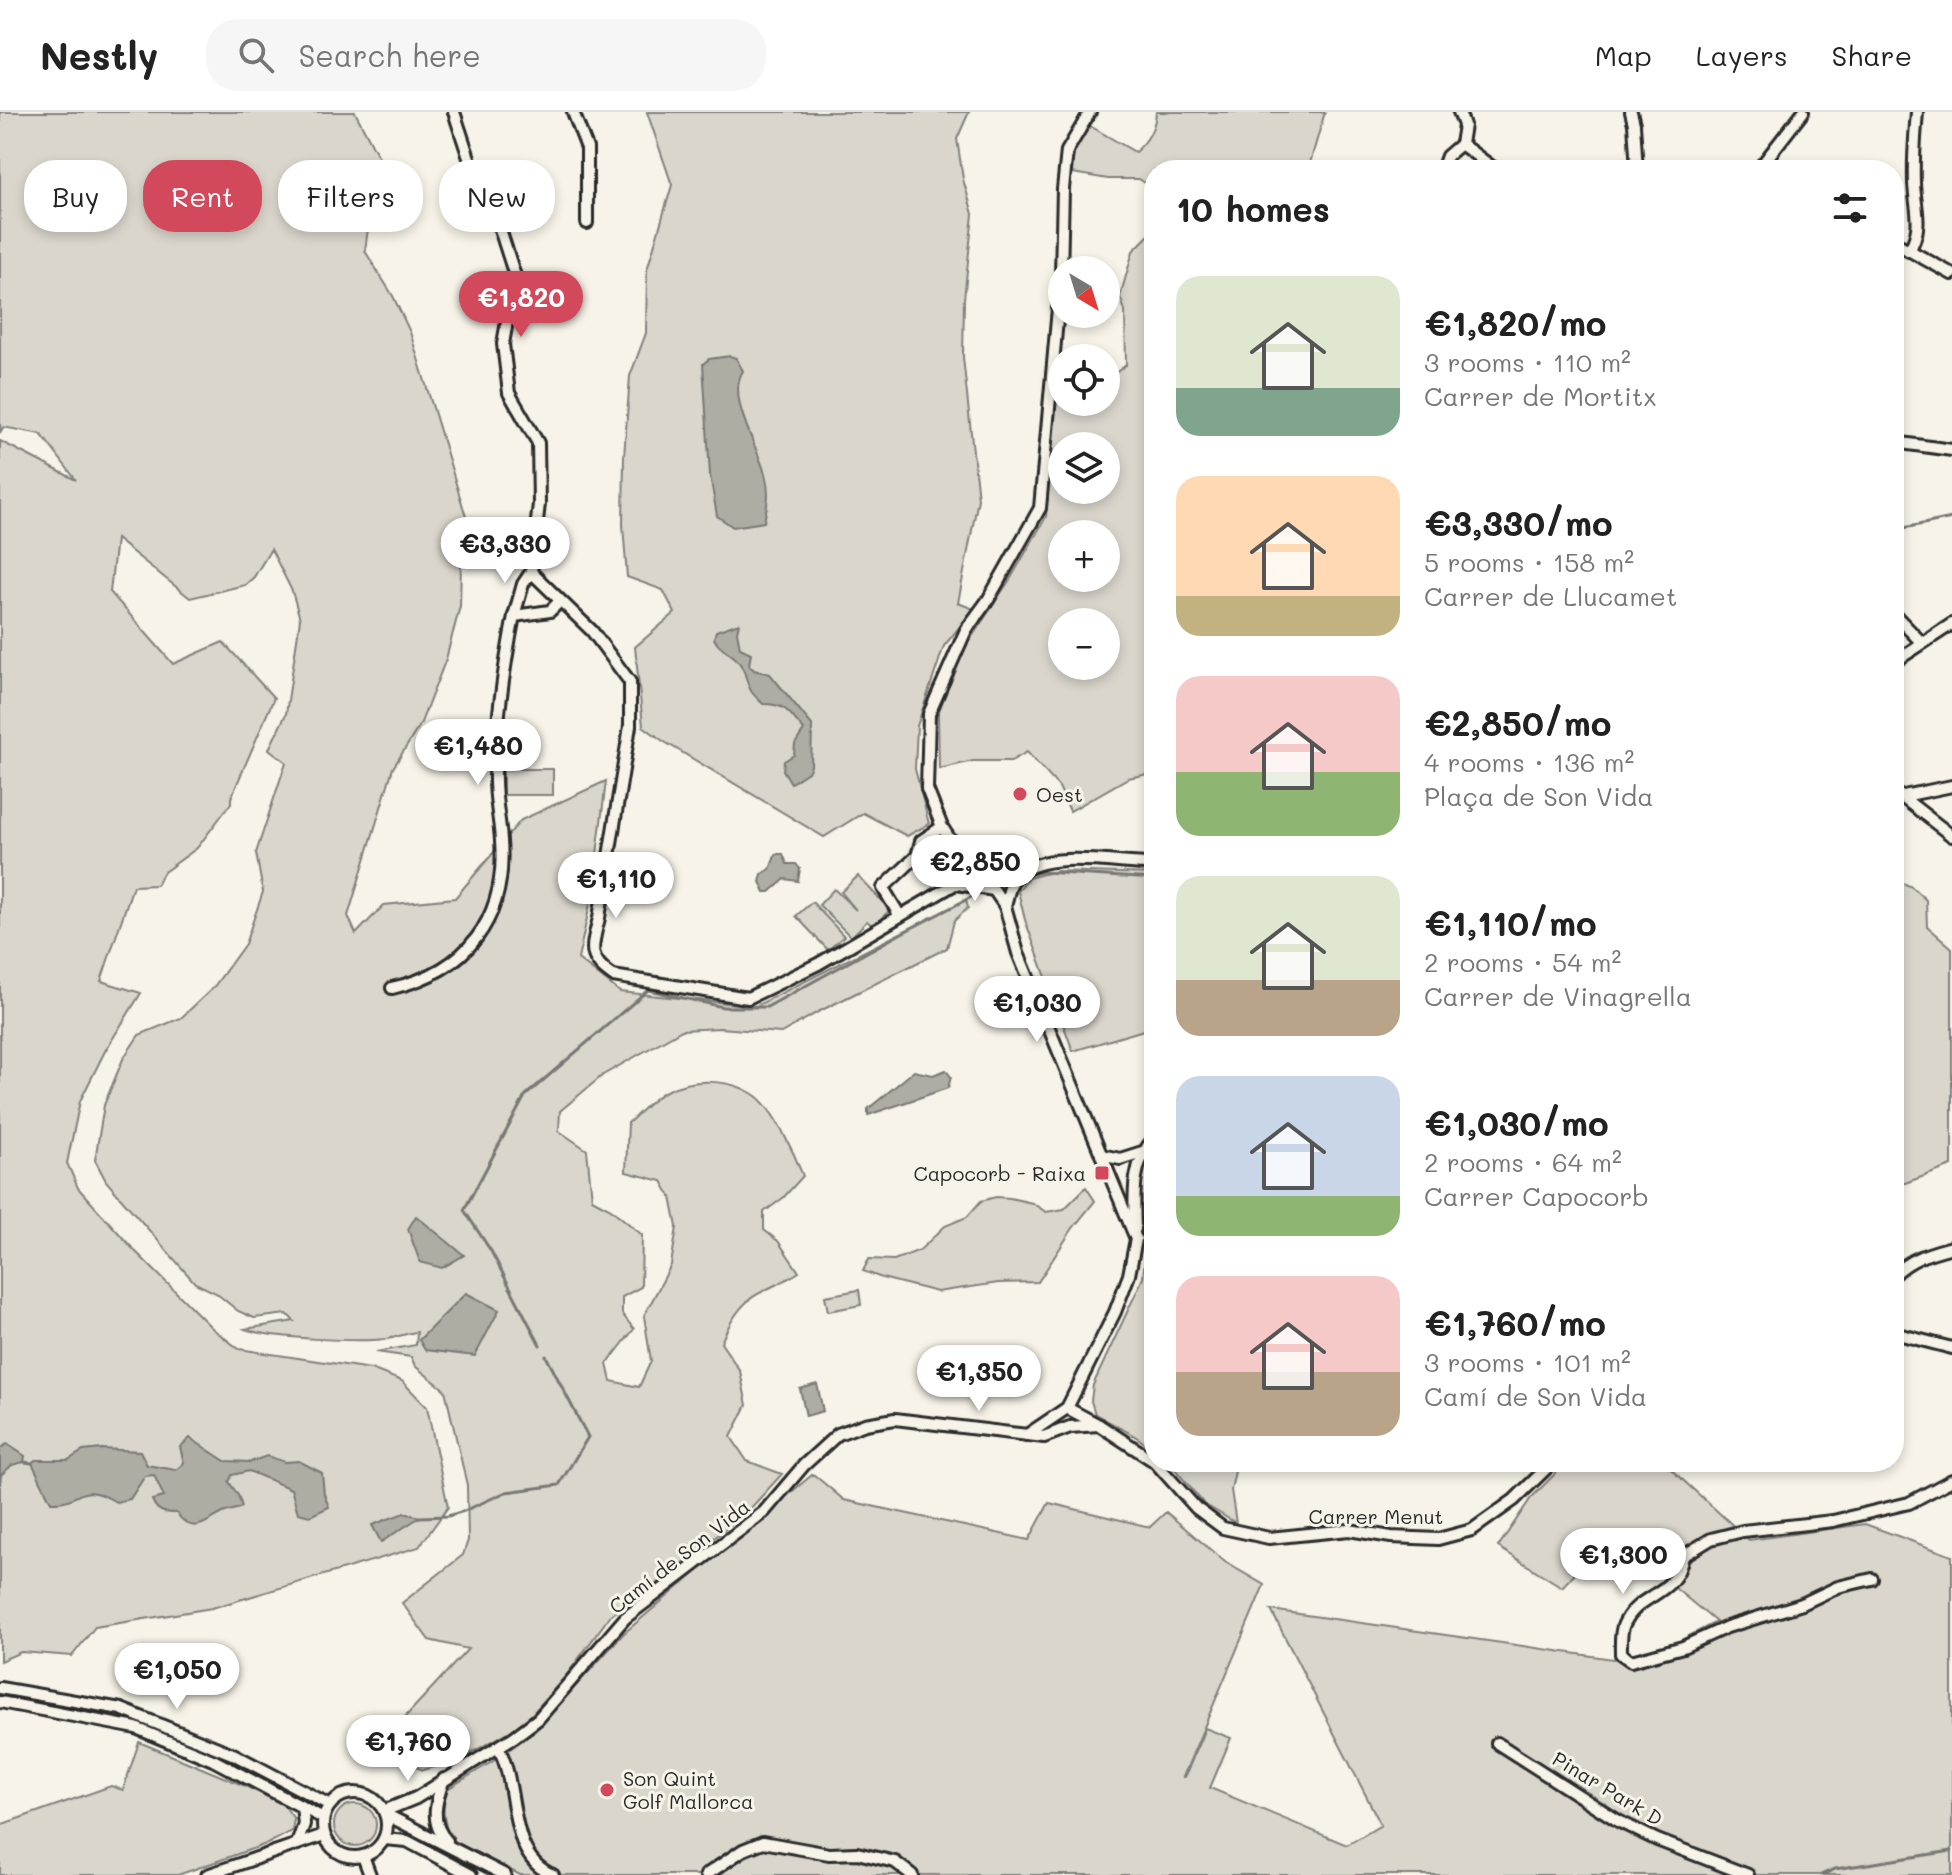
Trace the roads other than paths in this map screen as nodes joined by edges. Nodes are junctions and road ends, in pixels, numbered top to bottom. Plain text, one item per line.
1 (454, 112) edge
2 (573, 112) edge
3 (1090, 112) edge
4 (1459, 112) edge
5 (1631, 112) edge
6 (1803, 112) edge
7 (1917, 112) edge
8 (1461, 144) junction
9 (1446, 160) edge
10 (1483, 160) edge
11 (1636, 160) edge
12 (1768, 160) edge
13 (587, 223) dead end
14 (1904, 248) edge
15 (1909, 251) junction
16 (1952, 274) edge
17 (1904, 443) edge
18 (1952, 450) edge
19 (531, 572) junction
20 (559, 602) junction
21 (514, 616) junction
22 (1904, 624) edge
23 (1952, 624) edge
24 (1922, 643) junction
25 (1904, 655) edge
26 (1952, 786) edge
27 (1904, 797) edge
28 (1904, 802) edge
29 (942, 827) junction
30 (1952, 836) edge
31 (960, 855) junction
32 (917, 856) junction
33 (1144, 864) edge
34 (1031, 866) junction
35 (983, 871) junction
36 (955, 884) junction
37 (1005, 906) junction
38 (900, 916) junction
39 (392, 988) dead end
40 (1144, 1150) edge
41 (1142, 1152) junction
42 (1101, 1155) junction
43 (1136, 1239) junction
44 (1952, 1247) edge
45 (1904, 1265) edge
46 (1904, 1336) edge
47 (1952, 1348) edge
48 (1067, 1408) junction
49 (1099, 1425) junction
50 (1027, 1435) junction
51 (1144, 1455) edge
52 (1163, 1472) edge
53 (1543, 1472) edge
54 (1952, 1480) edge
55 (1872, 1579) dead end
56 (0, 1688) edge
57 (0, 1702) edge
58 (1497, 1743) dead end
59 (498, 1747) junction
60 (444, 1779) junction
61 (330, 1805) junction
62 (302, 1807) junction
63 (384, 1813) junction
64 (323, 1818) junction
65 (324, 1835) junction
66 (384, 1839) junction
67 (297, 1844) junction
68 (455, 1848) junction
69 (363, 1856) junction
70 (207, 1875) edge
71 (370, 1875) edge
72 (471, 1875) edge
73 (505, 1875) edge
74 (553, 1875) edge
75 (706, 1875) edge
76 (912, 1875) edge
77 (1748, 1875) edge

1 - 19 street
2 - 13 street
3 - 29 street
4 - 8 street
5 - 11 street
6 - 12 street
7 - 15 street
8 - 9 street
8 - 10 street
14 - 15 street
15 - 16 street
17 - 18 street
19 - 20 street
19 - 21 street
20 - 21 street
20 - 38 street
21 - 39 street
22 - 24 street
23 - 24 street
24 - 25 street
26 - 27 street
28 - 30 street
29 - 31 street
29 - 32 street
31 - 32 street
31 - 35 street
32 - 38 street
33 - 34 street
34 - 35 street
34 - 37 street
35 - 36 street
36 - 37 street
36 - 38 street
37 - 42 street
40 - 41 street
41 - 42 street
41 - 43 street
42 - 43 street
43 - 48 street
44 - 45 street
46 - 47 street
48 - 49 street, Carrer Menut
48 - 50 street
49 - 50 street, Camí de Son Vida
49 - 51 street, Carrer Menut
50 - 59 street, Camí de Son Vida
52 - 53 street, Carrer Menut
54 - 55 street
56 - 61 street
57 - 62 street
58 - 77 street, Pinar Park D
59 - 60 street, Camí de Son Vida
59 - 74 street
60 - 63 street, Camí de Son Vida
60 - 68 street
61 - 63 street
61 - 64 street
62 - 64 street
62 - 67 street
63 - 66 street
63 - 68 street
64 - 65 street
65 - 67 street
65 - 69 street
66 - 69 street
66 - 72 street
67 - 70 street
68 - 73 street
69 - 71 street
75 - 76 street

